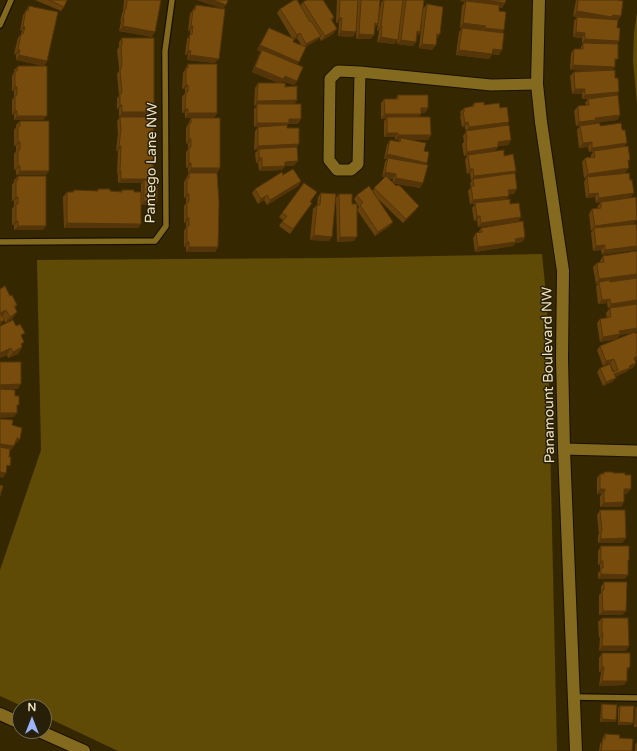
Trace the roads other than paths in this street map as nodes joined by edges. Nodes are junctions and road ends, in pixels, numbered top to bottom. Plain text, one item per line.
1 (11, 0) edge
2 (172, 0) edge
3 (539, 0) edge
4 (0, 25) edge
5 (360, 72) junction
6 (537, 84) junction
7 (0, 242) edge
8 (564, 449) junction
9 (637, 450) edge
10 (574, 697) junction
11 (637, 698) edge
12 (0, 714) edge
13 (12, 719) edge
14 (52, 737) edge
15 (84, 751) edge
16 (576, 751) edge

1 - 4 lane
2 - 7 lane, Pantego Lane NW
3 - 6 street, Panamount Boulevard NW
5 - 5 street
5 - 6 street
6 - 8 street, Panamount Boulevard NW
8 - 9 street
8 - 10 street, Panamount Boulevard NW
10 - 11 lane
10 - 16 street, Panamount Boulevard NW
12 - 13 street
14 - 15 street

